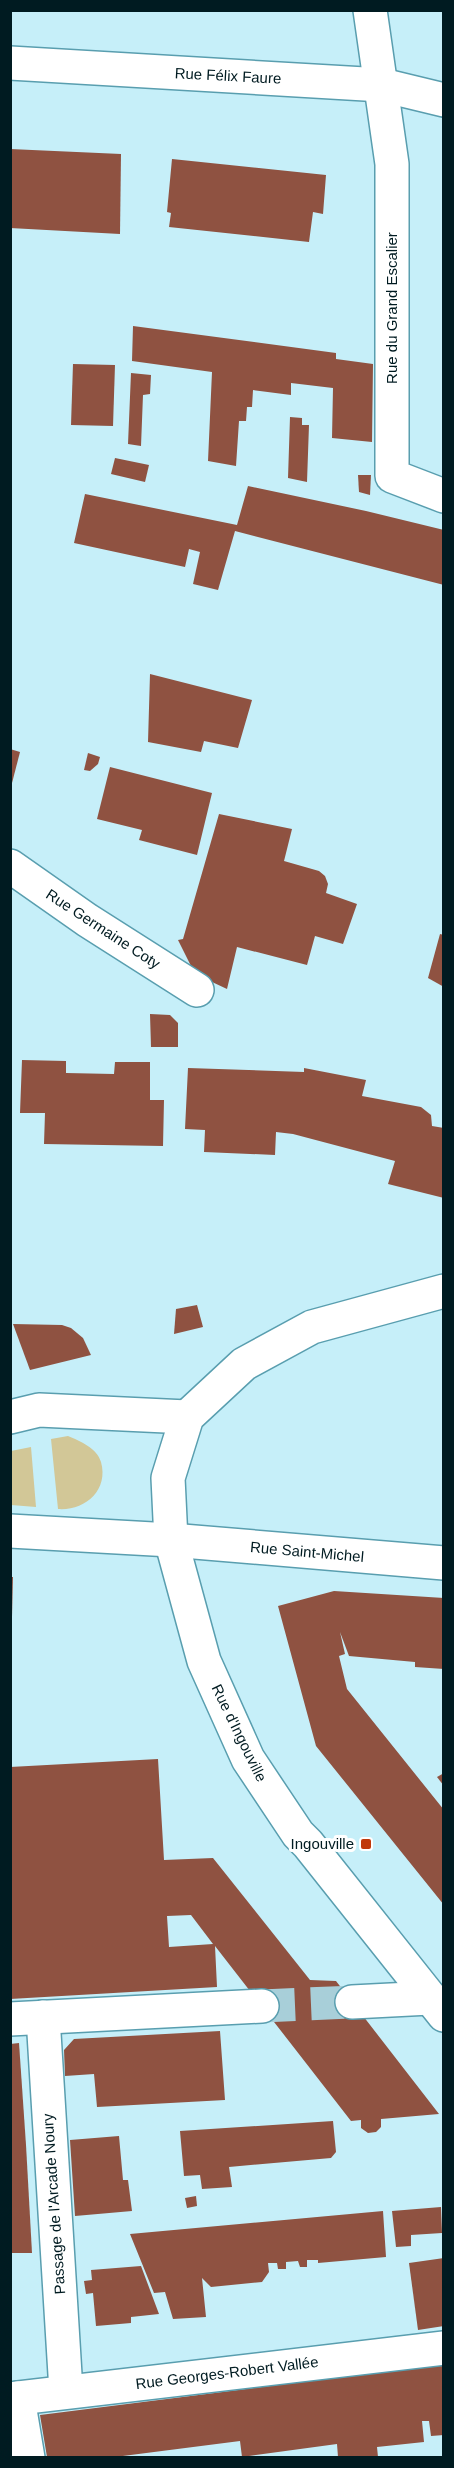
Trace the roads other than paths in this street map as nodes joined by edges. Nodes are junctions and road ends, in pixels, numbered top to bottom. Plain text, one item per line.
1 (370, 10) edge
2 (10, 63) edge
3 (382, 86) junction
4 (444, 100) edge
5 (444, 496) edge
6 (10, 867) edge
7 (197, 990) dead end
8 (444, 1291) edge
9 (10, 1417) edge
10 (187, 1417) junction
11 (10, 1531) edge
12 (171, 1540) junction
13 (444, 1563) edge
14 (352, 2002) tunnel mouth
15 (262, 2006) tunnel mouth
16 (437, 2007) edge
17 (43, 2017) junction
18 (10, 2019) edge
19 (444, 2348) edge
20 (66, 2391) junction
21 (14, 2398) edge
22 (28, 2457) edge

1 - 3 street
2 - 3 street, Rue Félix Faure
3 - 4 street, Rue Félix Faure
3 - 5 street, Rue du Grand Escalier
6 - 7 street, Rue Germaine Coty
8 - 10 street
9 - 10 street
10 - 12 street, Rue d'Ingouville
11 - 12 street, Rue Saint-Michel
12 - 13 street, Rue Saint-Michel
12 - 16 street, Rue d'Ingouville
14 - 16 street
15 - 17 street
17 - 18 street
17 - 20 street, Passage de l'Arcade Noury
19 - 20 street, Rue Georges-Robert Vallée
20 - 21 street, Rue Georges-Robert Vallée
21 - 22 street

